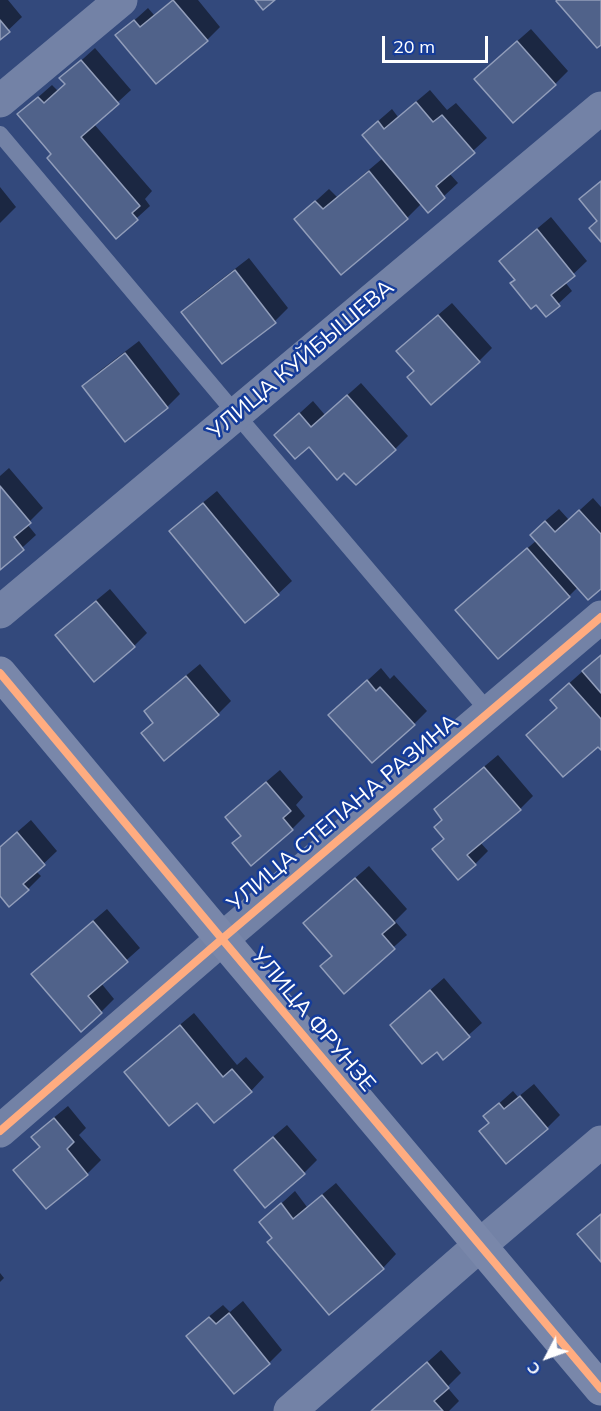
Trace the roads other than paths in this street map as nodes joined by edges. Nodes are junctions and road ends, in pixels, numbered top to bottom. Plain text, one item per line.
1 (120, 0) edge
2 (0, 101) edge
3 (601, 108) edge
4 (0, 134) edge
5 (236, 414) junction
6 (0, 612) edge
7 (601, 617) edge
8 (0, 673) edge
9 (489, 712) junction
10 (222, 939) junction
11 (0, 1131) edge
12 (601, 1142) edge
13 (479, 1246) junction
14 (601, 1389) edge
15 (290, 1411) edge

1 - 2 street
3 - 5 street, УЛИЦА КУЙБЫШЕВА
4 - 5 lane
5 - 6 street, УЛИЦА КУЙБЫШЕВА
5 - 9 lane
7 - 9 street, УЛИЦА СТЕПАНА РАЗИНА
8 - 10 street, УЛИЦА ФРУНЗЕ
9 - 10 street, УЛИЦА СТЕПАНА РАЗИНА
10 - 11 street, УЛИЦА СТЕПАНА РАЗИНА
10 - 13 street, УЛИЦА ФРУНЗЕ
12 - 13 street
13 - 14 street, УЛИЦА ФРУНЗЕ
13 - 15 street

